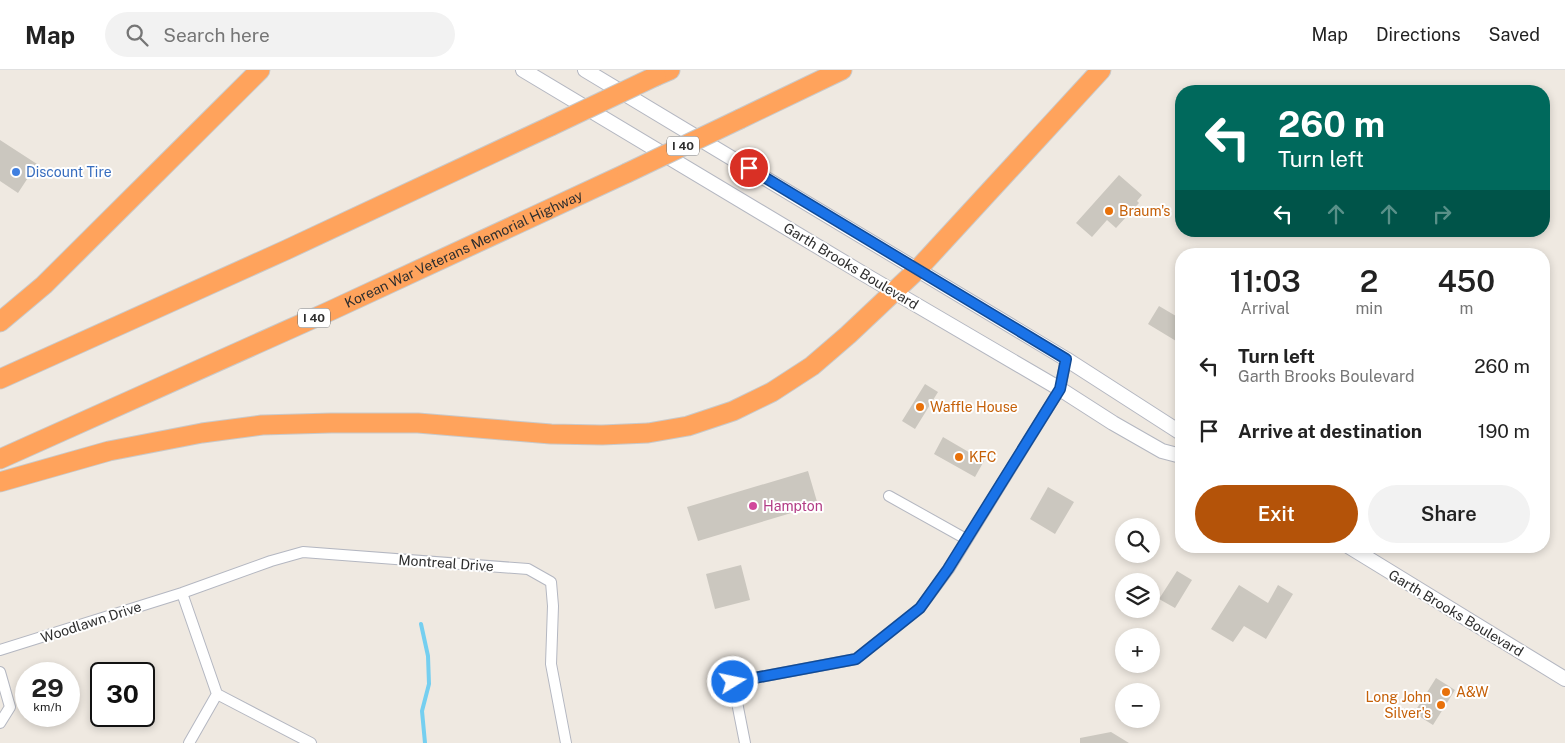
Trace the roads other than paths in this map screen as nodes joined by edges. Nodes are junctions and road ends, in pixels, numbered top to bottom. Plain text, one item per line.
1 (260, 70) edge
2 (523, 70) edge
3 (585, 70) edge
4 (842, 70) edge
5 (1100, 70) edge
6 (663, 73) edge
7 (917, 270) junction
8 (894, 292) junction
9 (0, 322) edge
10 (1066, 359) junction
11 (0, 379) edge
12 (1060, 389) junction
13 (1175, 429) edge
14 (1175, 454) edge
15 (0, 459) edge
16 (0, 482) edge
17 (889, 496) dead end
18 (966, 539) junction
19 (1359, 553) edge
20 (182, 593) junction
21 (0, 650) edge
22 (0, 672) edge
23 (1565, 679) edge
24 (217, 694) junction
25 (0, 723) edge
26 (189, 743) edge
27 (311, 743) edge
28 (566, 743) edge
29 (745, 743) edge

1 - 9 highway
2 - 8 street, Garth Brooks Boulevard
3 - 7 street
4 - 15 highway, Korean War Veterans Memorial Highway / I 40, bridge
5 - 7 highway
6 - 11 highway, bridge
7 - 8 highway
7 - 10 street
8 - 12 street, Garth Brooks Boulevard
8 - 16 highway
10 - 12 street
10 - 13 street
12 - 14 street, Garth Brooks Boulevard
12 - 18 street
17 - 18 street
18 - 29 street
19 - 23 street, Garth Brooks Boulevard
20 - 21 street, Woodlawn Drive
20 - 24 street
20 - 28 street, Montreal Drive
22 - 25 street
24 - 26 street
24 - 27 street

